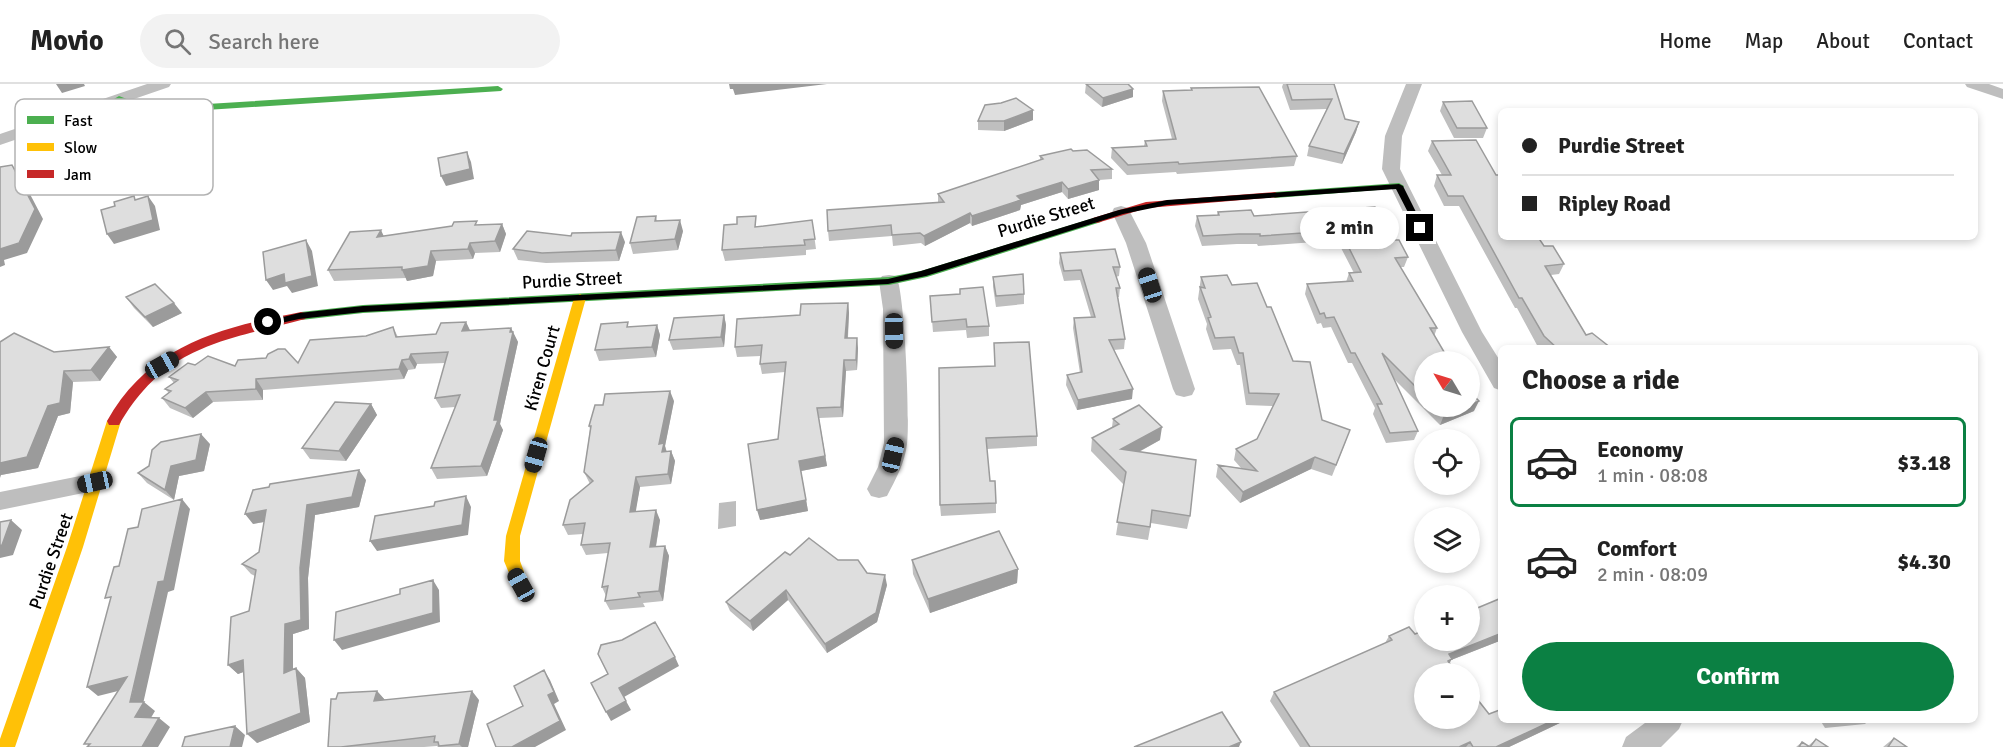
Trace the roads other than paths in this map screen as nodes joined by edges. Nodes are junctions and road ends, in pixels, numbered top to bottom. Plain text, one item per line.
1 (163, 84) edge
2 (1414, 84) edge
3 (1973, 84) edge
4 (498, 89) dead end
5 (2003, 94) edge
6 (119, 99) edge
7 (213, 107) edge
8 (15, 135) edge
9 (0, 140) edge
10 (1399, 186) junction
11 (1121, 212) junction
12 (888, 281) junction
13 (580, 298) junction
14 (1498, 376) edge
15 (1184, 389) dead end
16 (95, 482) junction
17 (879, 489) dead end
18 (0, 501) edge
19 (521, 585) dead end
20 (1666, 723) edge
21 (6, 747) edge
22 (1636, 747) edge

1 - 6 street
2 - 10 street
3 - 5 street
4 - 7 street
8 - 9 street
10 - 11 street, Purdie Street
10 - 14 street
11 - 12 street, Purdie Street
11 - 15 street
12 - 13 street, Purdie Street
12 - 17 street
13 - 16 street, Purdie Street
13 - 19 street, Kiren Court
16 - 18 street
16 - 21 street, Purdie Street
20 - 22 street

